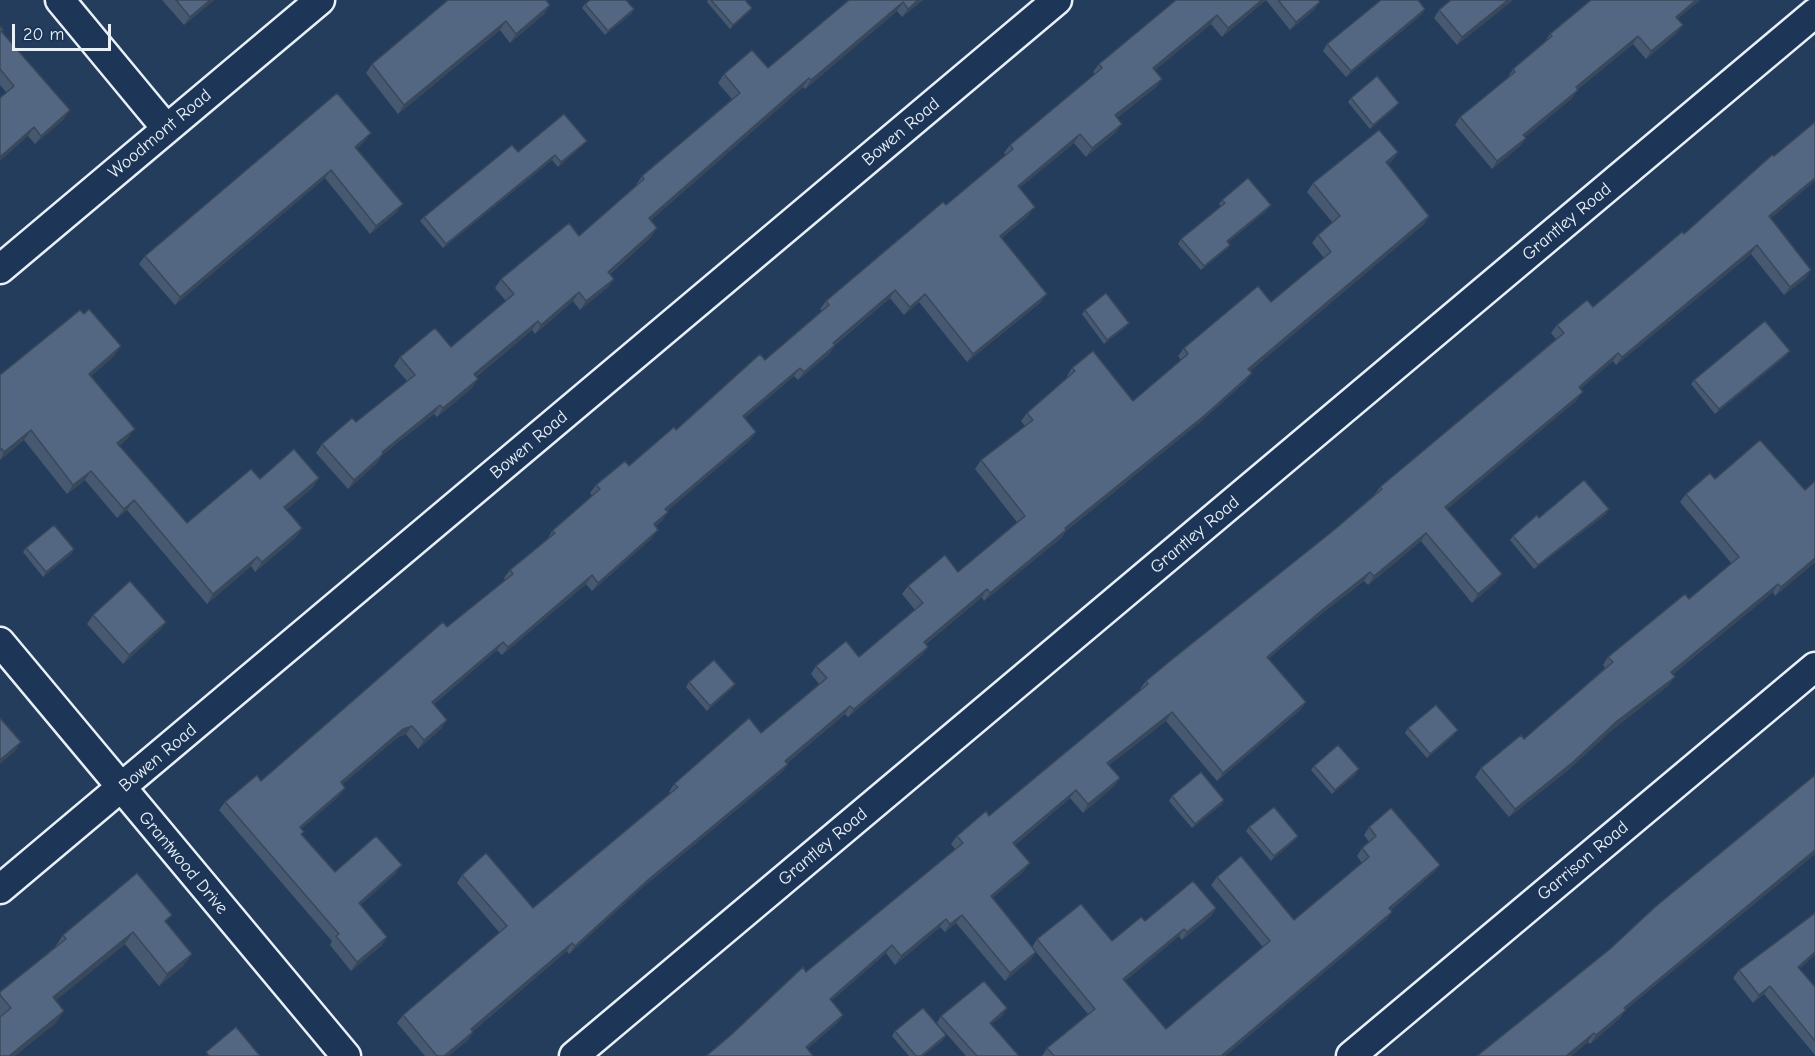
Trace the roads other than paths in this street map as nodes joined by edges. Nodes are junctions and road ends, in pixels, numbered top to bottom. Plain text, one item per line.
1 (60, 0) edge
2 (320, 0) edge
3 (1057, 0) edge
4 (1815, 13) edge
5 (166, 128) junction
6 (0, 269) edge
7 (0, 642) edge
8 (1815, 667) edge
9 (123, 787) junction
10 (0, 889) edge
11 (346, 1056) edge
12 (574, 1056) edge
13 (1351, 1056) edge

1 - 5 street
2 - 5 street, Woodmont Road
3 - 9 street, Bowen Road
4 - 12 street, Grantley Road
5 - 6 street, Woodmont Road
7 - 9 street, Grantwood Drive
8 - 13 street, Garrison Road
9 - 10 street, Bowen Road
9 - 11 street, Grantwood Drive

